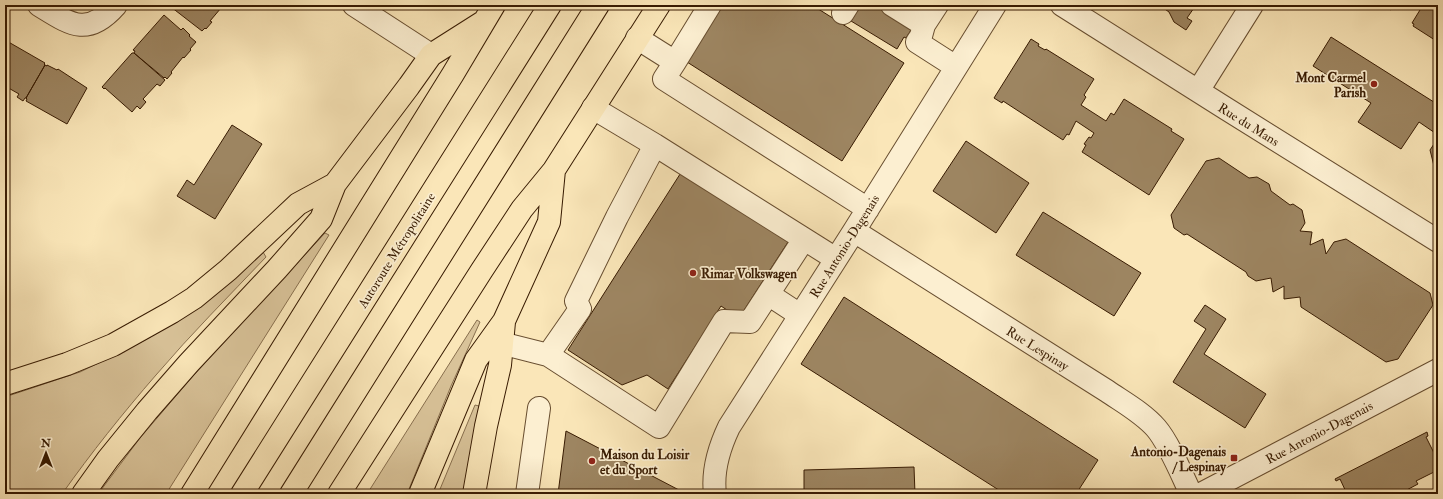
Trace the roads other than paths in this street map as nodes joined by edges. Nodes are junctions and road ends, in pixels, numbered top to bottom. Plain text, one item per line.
1 (39, 5) edge
2 (116, 5) edge
3 (354, 5) edge
4 (550, 5) edge
5 (598, 5) edge
6 (659, 5) edge
7 (710, 5) edge
8 (892, 5) edge
9 (937, 5) edge
10 (995, 5) edge
11 (1062, 5) edge
12 (1252, 5) edge
13 (488, 14) edge
14 (924, 25) junction
15 (637, 38) junction
16 (431, 55) junction
17 (675, 62) junction
18 (956, 67) junction
19 (1198, 91) junction
20 (593, 108) junction
21 (655, 145) junction
22 (554, 170) junction
23 (335, 184) junction
24 (868, 209) junction
25 (854, 231) junction
26 (804, 238) junction
27 (1438, 241) edge
28 (836, 259) junction
29 (768, 294) junction
30 (800, 315) junction
31 (504, 321) junction
32 (502, 344) junction
33 (548, 355) junction
34 (1438, 370) edge
35 (5, 384) edge
36 (539, 408) dead end
37 (83, 494) edge
38 (192, 494) edge
39 (242, 494) edge
40 (291, 494) edge
41 (339, 494) edge
42 (420, 494) edge
43 (474, 494) edge
44 (527, 494) edge
45 (715, 494) edge
46 (1191, 494) edge
47 (1201, 494) edge

1 - 2 street
3 - 16 street
4 - 39 main road, Autoroute Métropolitaine
5 - 40 main road
6 - 15 main road
7 - 17 street
8 - 14 street
9 - 14 street
10 - 18 street, Rue Antonio-Dagenais
11 - 19 street, Rue du Mans
12 - 19 street
13 - 16 main road
13 - 38 main road
14 - 18 street
15 - 17 street
15 - 20 main road
16 - 23 main road
17 - 24 street
18 - 24 street, Rue Antonio-Dagenais
19 - 27 street, Rue du Mans
20 - 21 street
20 - 22 main road
21 - 26 street
21 - 33 street
22 - 31 main road
22 - 41 main road
23 - 35 main road
23 - 37 main road
24 - 25 street, Rue Antonio-Dagenais
25 - 28 street, Rue Antonio-Dagenais
25 - 46 street, Rue Lespinay
26 - 28 street
26 - 29 street
28 - 30 street, Rue Antonio-Dagenais
29 - 30 street
29 - 33 street
30 - 45 street, Rue Antonio-Dagenais
31 - 32 main road
31 - 42 main road
32 - 33 street
32 - 43 main road
34 - 47 street, Rue Antonio-Dagenais
36 - 44 street

